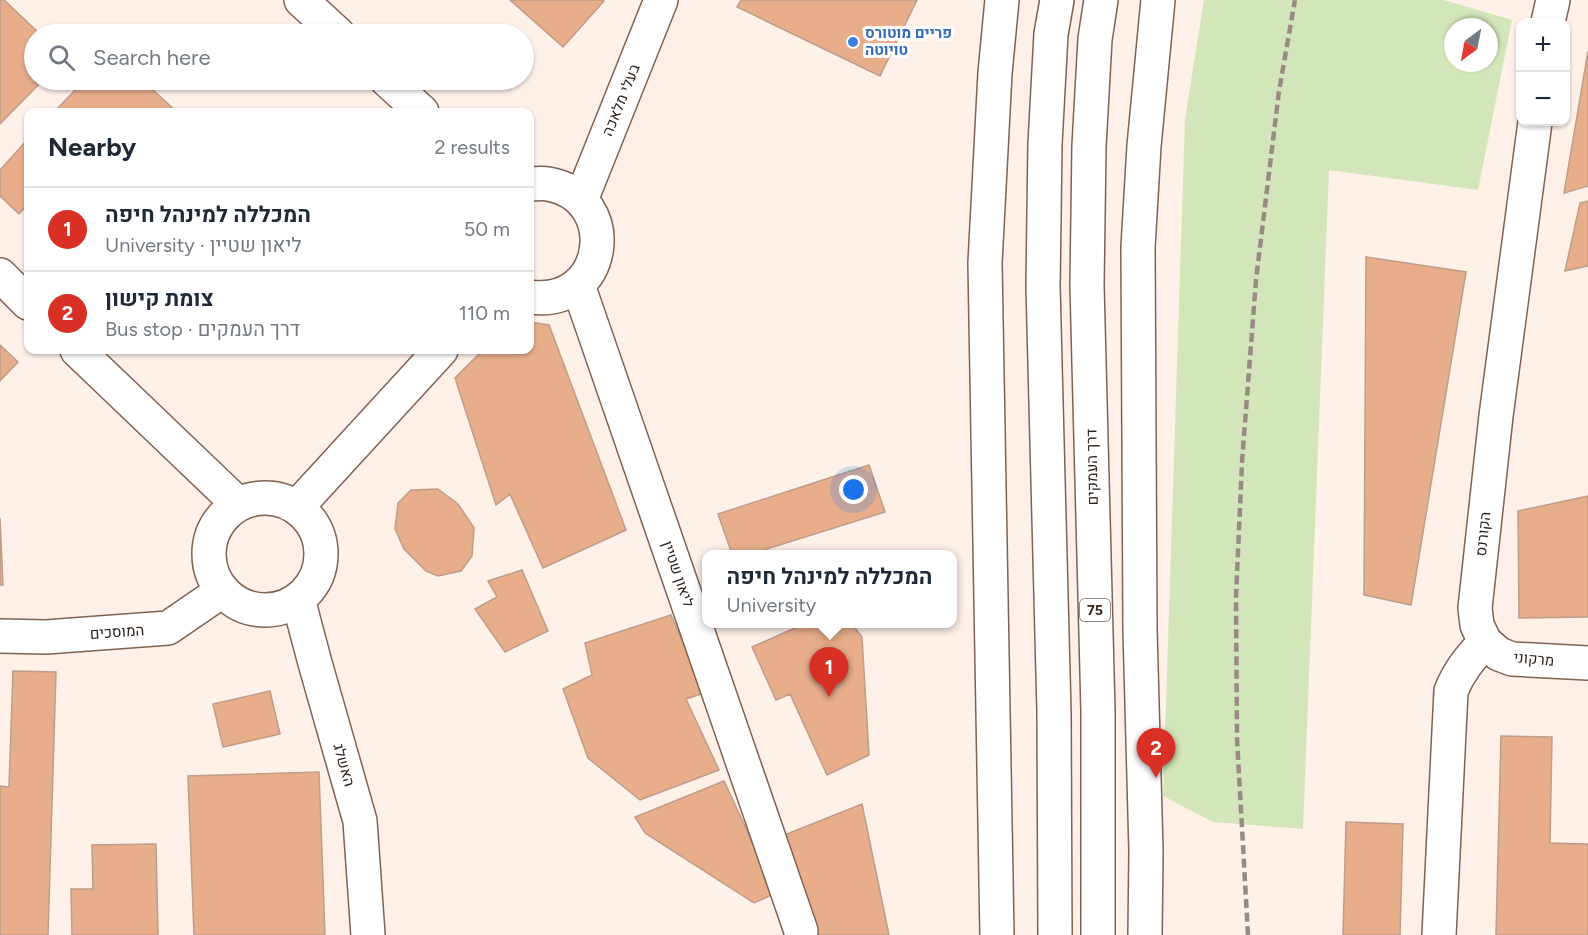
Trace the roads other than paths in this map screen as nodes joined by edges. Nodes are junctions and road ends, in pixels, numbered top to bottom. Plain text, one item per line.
1 (301, 0) edge
2 (661, 0) edge
3 (1002, 0) edge
4 (1057, 0) edge
5 (1101, 0) edge
6 (1158, 0) edge
7 (1552, 0) edge
8 (1549, 18) edge
9 (327, 24) edge
10 (398, 90) edge
11 (418, 108) edge
12 (1534, 126) edge
13 (534, 184) edge
14 (581, 200) junction
15 (0, 275) edge
16 (578, 285) junction
17 (534, 297) edge
18 (24, 299) edge
19 (81, 354) edge
20 (437, 354) edge
21 (238, 504) junction
22 (297, 507) junction
23 (222, 591) junction
24 (298, 599) junction
25 (0, 636) edge
26 (1485, 642) junction
27 (1588, 663) edge
28 (1148, 930) edge
29 (801, 931) dead end
30 (996, 933) edge
31 (368, 935) edge
32 (1055, 935) edge
33 (1098, 935) edge
34 (1439, 935) edge

1 - 9 main road
2 - 14 main road, בעלי מלאכה
3 - 30 main road
4 - 32 main road
5 - 33 main road, דרך העמקים / 75
6 - 28 main road
7 - 8 main road
10 - 11 main road
12 - 26 main road, הקורנס
13 - 14 main road
14 - 16 main road
15 - 18 main road
16 - 17 main road
16 - 29 main road, ליאון שטיין
19 - 21 main road
20 - 22 main road
21 - 22 main road
21 - 23 main road
22 - 24 main road
23 - 24 main road
23 - 25 main road, המוסכים
24 - 31 main road, האשלג
26 - 27 main road, מרקוני
26 - 34 main road

